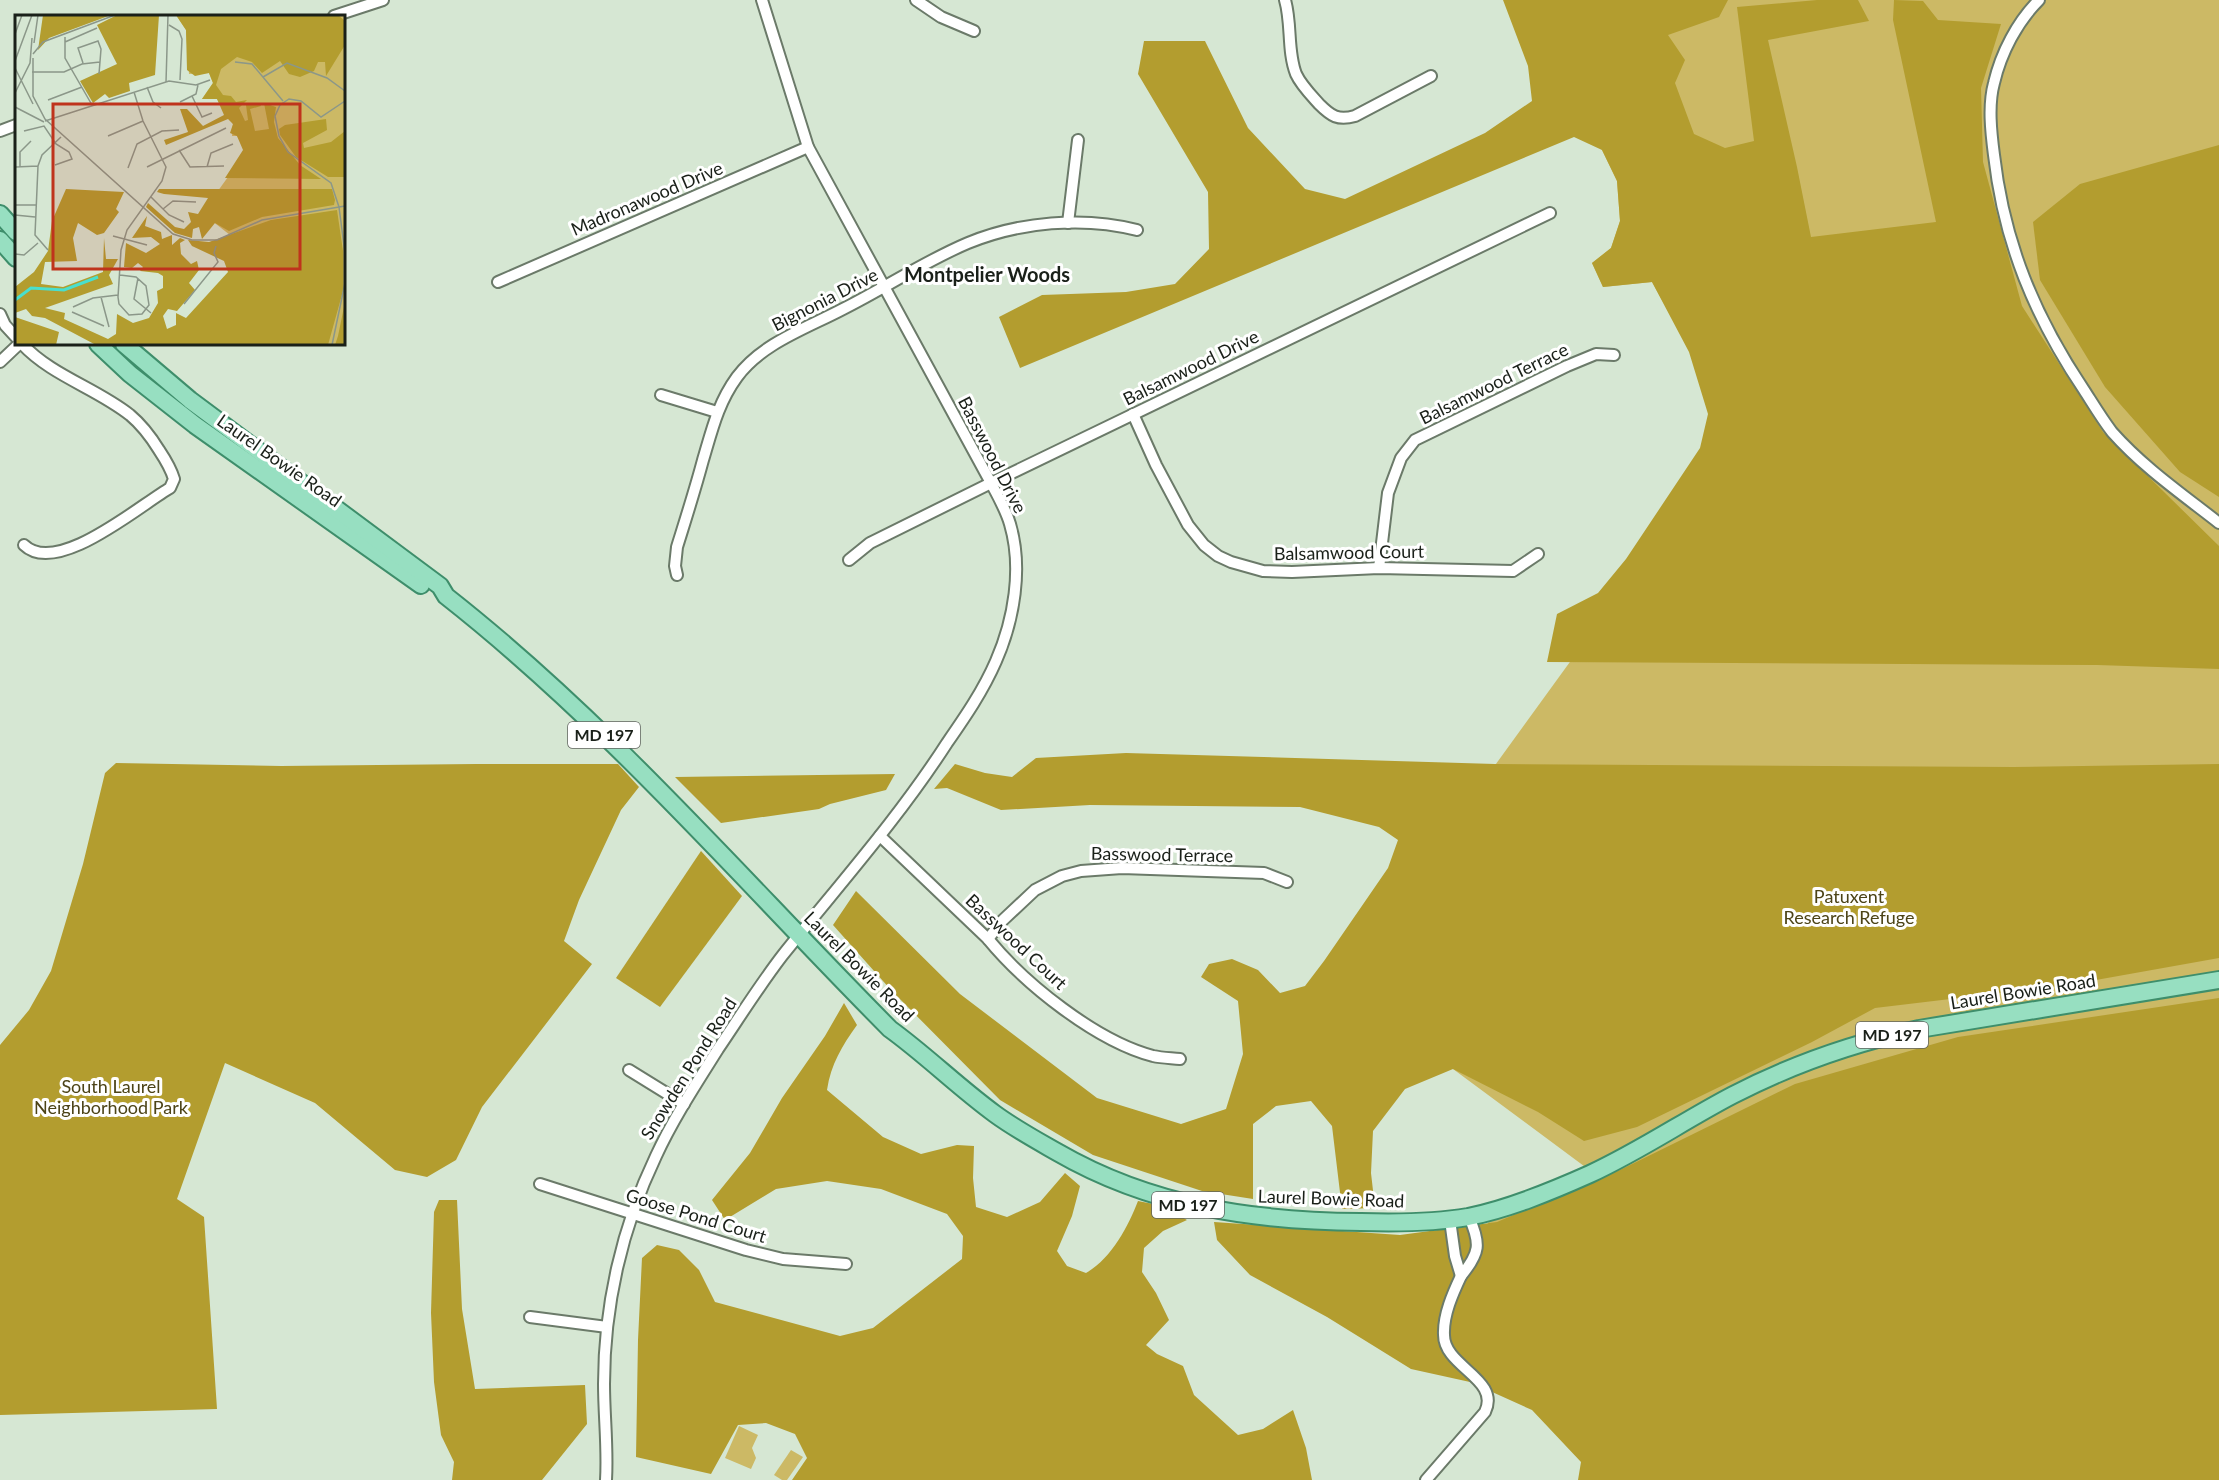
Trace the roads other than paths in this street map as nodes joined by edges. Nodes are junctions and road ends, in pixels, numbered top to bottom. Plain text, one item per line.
1 (383, 0) edge
2 (762, 0) edge
3 (916, 0) edge
4 (1285, 0) edge
5 (2039, 0) edge
6 (350, 5) edge
7 (335, 15) edge
8 (974, 31) dead end
9 (1431, 76) dead end
10 (15, 125) edge
11 (0, 131) edge
12 (1078, 140) dead end
13 (808, 147) junction
14 (1550, 213) dead end
15 (0, 214) edge
16 (1068, 223) junction
17 (1137, 230) dead end
18 (15, 231) edge
19 (0, 240) edge
20 (15, 257) edge
21 (498, 282) dead end
22 (884, 288) junction
23 (0, 314) edge
24 (15, 336) edge
25 (20, 345) edge
26 (22, 345) edge
27 (99, 345) edge
28 (125, 345) edge
29 (1614, 355) dead end
30 (0, 362) edge
31 (661, 395) dead end
32 (717, 412) junction
33 (1133, 414) junction
34 (991, 483) junction
35 (2219, 523) edge
36 (24, 545) dead end
37 (1538, 554) dead end
38 (849, 560) dead end
39 (1379, 568) junction
40 (677, 575) dead end
41 (446, 596) junction
42 (880, 836) junction
43 (1287, 882) dead end
44 (799, 936) junction
45 (988, 939) junction
46 (2219, 980) edge
47 (1180, 1059) dead end
48 (629, 1070) dead end
49 (684, 1104) junction
50 (540, 1184) dead end
51 (633, 1214) junction
52 (1469, 1217) junction
53 (1450, 1220) junction
54 (846, 1264) dead end
55 (1461, 1276) junction
56 (530, 1317) dead end
57 (607, 1327) junction
58 (606, 1480) edge
59 (1425, 1480) edge

1 - 6 street
2 - 13 street, Basswood Drive
3 - 8 street
4 - 9 street
5 - 35 street
6 - 7 street
10 - 11 street
12 - 16 street
13 - 21 street, Madronawood Drive
13 - 22 street, Basswood Drive
14 - 33 street, Balsamwood Drive
15 - 18 main road
16 - 17 street, Bignonia Drive
16 - 22 street, Bignonia Drive
19 - 20 main road
22 - 32 street, Bignonia Drive
22 - 34 street, Basswood Drive
23 - 24 street
25 - 30 street
26 - 36 street
27 - 41 main road, Laurel Bowie Road / MD 197
28 - 41 main road, Laurel Bowie Road / MD 197
29 - 39 street, Balsamwood Terrace
31 - 32 street
32 - 40 street, Bignonia Drive
33 - 34 street, Balsamwood Drive
33 - 39 street, Balsamwood Court
34 - 38 street, Balsamwood Drive
34 - 42 street, Basswood Drive
37 - 39 street, Balsamwood Court
41 - 44 main road, Laurel Bowie Road / MD 197
42 - 44 street, Basswood Drive
42 - 45 street, Basswood Court
43 - 45 street, Basswood Terrace
44 - 49 street, Snowden Pond Road
44 - 53 main road, Laurel Bowie Road / MD 197
45 - 47 street, Basswood Court
46 - 52 main road, Laurel Bowie Road / MD 197
48 - 49 street
49 - 51 street, Snowden Pond Road
50 - 51 street, Goose Pond Court
51 - 54 street, Goose Pond Court
51 - 57 street, Snowden Pond Road
52 - 53 main road, Laurel Bowie Road / MD 197
52 - 55 street
53 - 55 street
55 - 59 street
56 - 57 street
57 - 58 street, Snowden Pond Road

